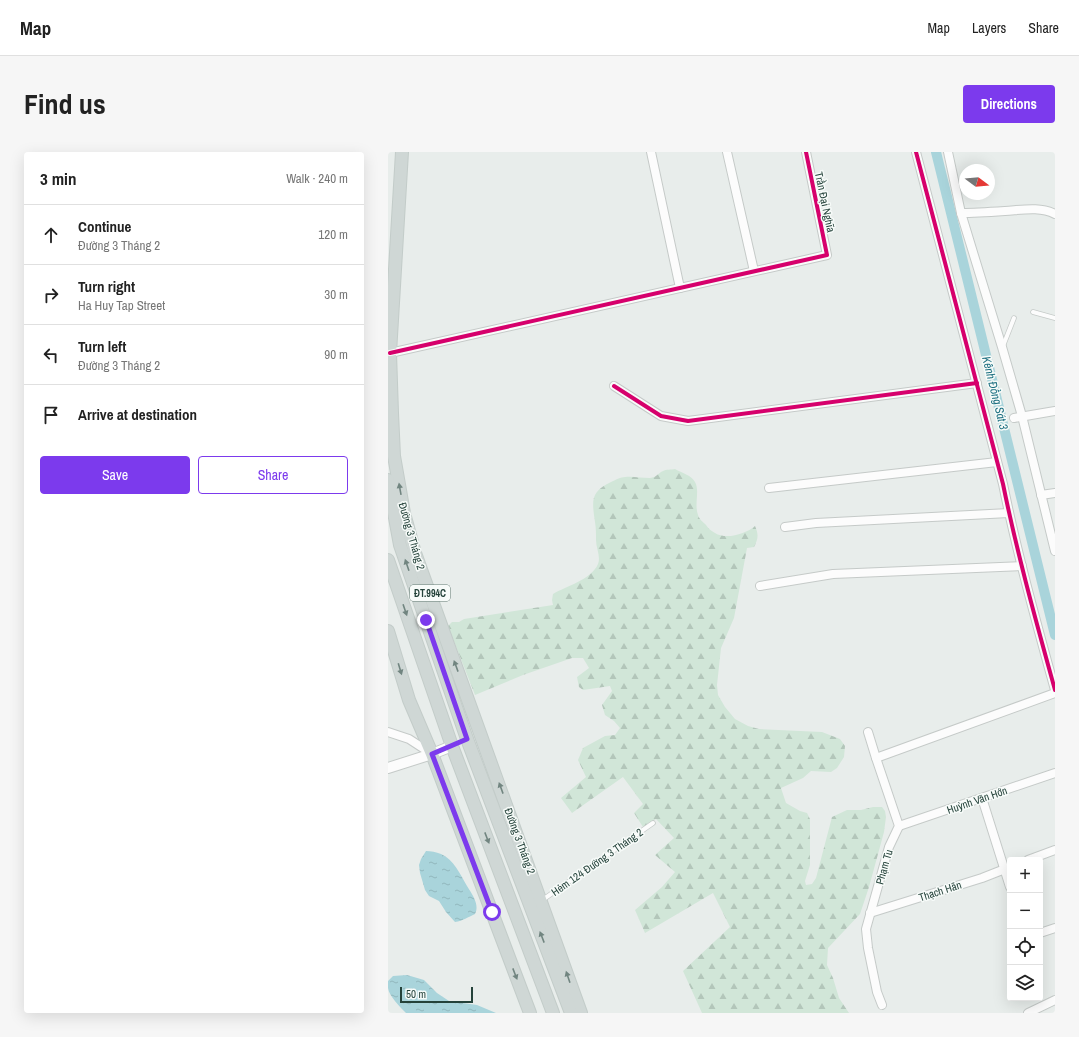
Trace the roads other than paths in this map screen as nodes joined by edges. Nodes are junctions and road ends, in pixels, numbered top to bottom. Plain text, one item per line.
1 (402, 152) edge
2 (651, 152) edge
3 (727, 152) edge
4 (806, 152) edge
5 (916, 152) edge
6 (948, 152) edge
7 (960, 213) junction
8 (1055, 214) edge
9 (754, 271) junction
10 (680, 288) junction
11 (1033, 312) dead end
12 (1014, 318) dead end
13 (1055, 318) edge
14 (1002, 347) junction
15 (390, 353) junction
16 (977, 384) junction
17 (614, 386) dead end
18 (1055, 411) edge
19 (1018, 417) junction
20 (997, 462) junction
21 (388, 480) edge
22 (769, 488) dead end
23 (1055, 493) edge
24 (1041, 495) junction
25 (1009, 513) junction
26 (785, 527) dead end
27 (1055, 551) edge
28 (388, 560) edge
29 (1022, 566) junction
30 (760, 586) dead end
31 (388, 631) edge
32 (1055, 690) edge
33 (1055, 693) edge
34 (388, 732) edge
35 (868, 732) dead end
36 (481, 734) junction
37 (467, 739) junction
38 (452, 746) junction
39 (432, 754) junction
40 (876, 758) junction
41 (388, 768) edge
42 (1055, 773) edge
43 (982, 798) junction
44 (653, 823) dead end
45 (899, 826) junction
46 (1055, 850) edge
47 (1036, 857) edge
48 (1007, 868) edge
49 (541, 901) junction
50 (870, 914) junction
51 (1055, 928) edge
52 (1043, 932) edge
53 (1055, 1000) edge
54 (882, 1005) dead end
55 (530, 1013) edge
56 (553, 1013) edge
57 (571, 1013) edge
58 (581, 1013) edge
59 (1028, 1013) edge

1 - 15 main road, Đường 3 Tháng 2 / ĐT.994C
2 - 10 street
3 - 9 street
4 - 9 street, Trần Đại Nghĩa
5 - 16 street
6 - 7 street
7 - 8 street
7 - 14 street
9 - 10 street
10 - 15 street
11 - 13 lane
12 - 14 lane
14 - 19 street
36 -> 15 main road, Đường 3 Tháng 2 / ĐT.994C
16 - 17 street
16 - 20 street
18 - 19 street
19 - 24 street
20 - 22 street
20 - 25 street
37 -> 21 main road, Đường 3 Tháng 2 / ĐT.994C
23 - 24 street
24 - 27 street
25 - 26 street
25 - 29 street
28 -> 38 main road, ĐT.994C
29 - 30 street
29 - 32 street
31 -> 39 main road
33 - 40 street
34 - 39 street
35 - 40 street
36 - 37 main road
49 -> 36 main road, Đường 3 Tháng 2 / ĐT.994C
37 - 38 main road
57 -> 37 main road, Đường 3 Tháng 2 / ĐT.994C
38 - 39 street
38 -> 56 main road, ĐT.994C
39 - 41 street
39 -> 55 main road
40 - 45 street
42 - 43 street, Huỳnh Văn Hớn
43 - 45 street, Huỳnh Văn Hớn
43 - 48 street
44 - 49 lane, Hẻm 124 Đường 3 Tháng 2
45 - 50 street, Phạm Tu
46 - 47 street
48 - 50 street, Thạch Hãn
58 -> 49 main road, Đường 3 Tháng 2 / ĐT.994C
50 - 54 street, Phạm Tu
51 - 52 street
53 - 59 street

